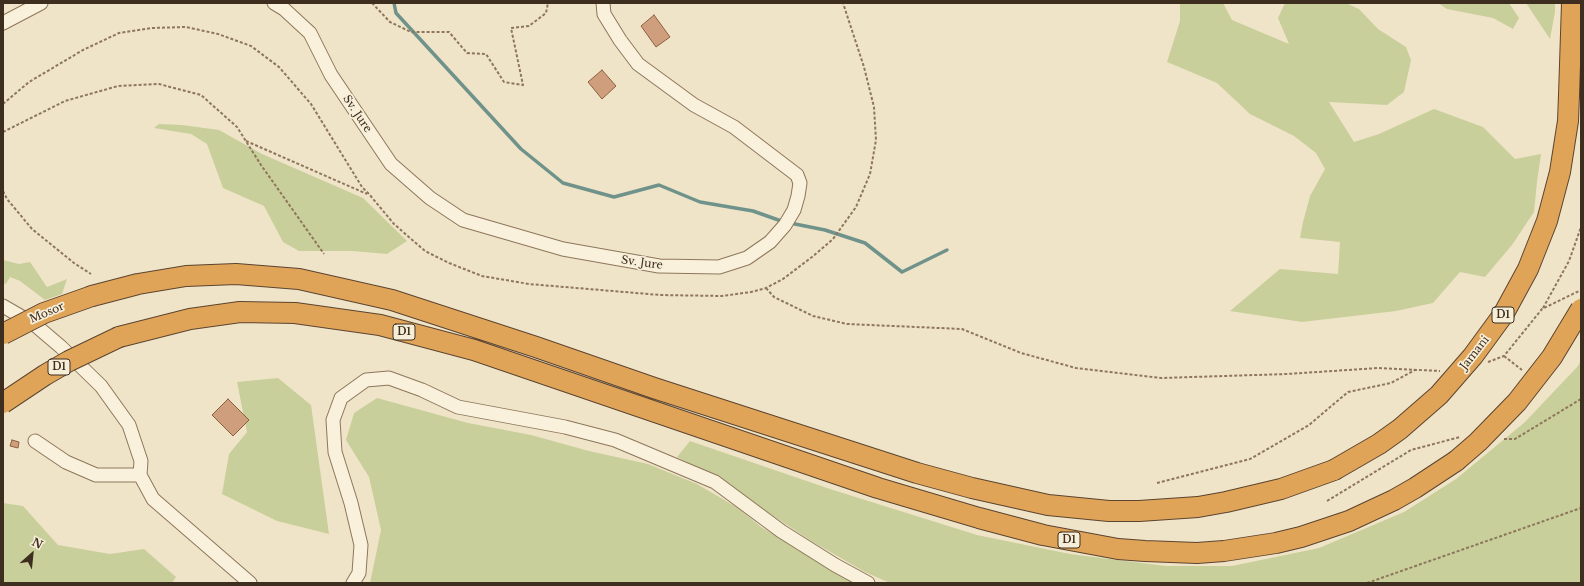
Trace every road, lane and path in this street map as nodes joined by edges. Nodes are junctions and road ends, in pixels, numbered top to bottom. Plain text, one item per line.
1 (40, 3) edge
2 (274, 3) edge
3 (372, 3) edge
4 (548, 3) edge
5 (603, 3) edge
6 (843, 3) edge
7 (1572, 3) edge
8 (3, 23) edge
9 (3, 104) edge
10 (3, 132) edge
11 (245, 140) junction
12 (3, 191) edge
13 (369, 194) junction
14 (1581, 227) edge
15 (324, 254) dead end
16 (91, 274) dead end
17 (766, 288) junction
18 (1581, 290) edge
19 (92, 296) joint
20 (3, 306) edge
21 (1542, 309) junction
22 (1581, 309) edge
23 (3, 334) edge
24 (1504, 356) junction
25 (1484, 364) dead end
26 (1415, 370) junction
27 (1443, 371) dead end
28 (1525, 372) dead end
29 (3, 403) edge
30 (35, 441) dead end
31 (140, 474) junction
32 (1157, 483) dead end
33 (1581, 508) edge
34 (250, 583) edge
35 (354, 583) edge
36 (868, 583) edge
37 (1366, 583) edge

1 - 8 street
2 - 5 street, Sv. Jure
3 - 4 path
6 - 17 path
7 - 19 highway, Jamani / D1, bridge
9 - 13 path
10 - 11 path
11 - 13 path
11 - 15 path
12 - 16 path
13 - 17 path
14 - 21 path
17 - 26 path
18 - 21 path
19 - 23 highway, Mosor / D1, bridge
20 - 31 street
21 - 24 path
22 - 29 highway, D1, bridge
24 - 25 path
24 - 28 path
26 - 27 path
26 - 32 path
30 - 31 street
31 - 34 street
33 - 37 path
35 - 36 street

